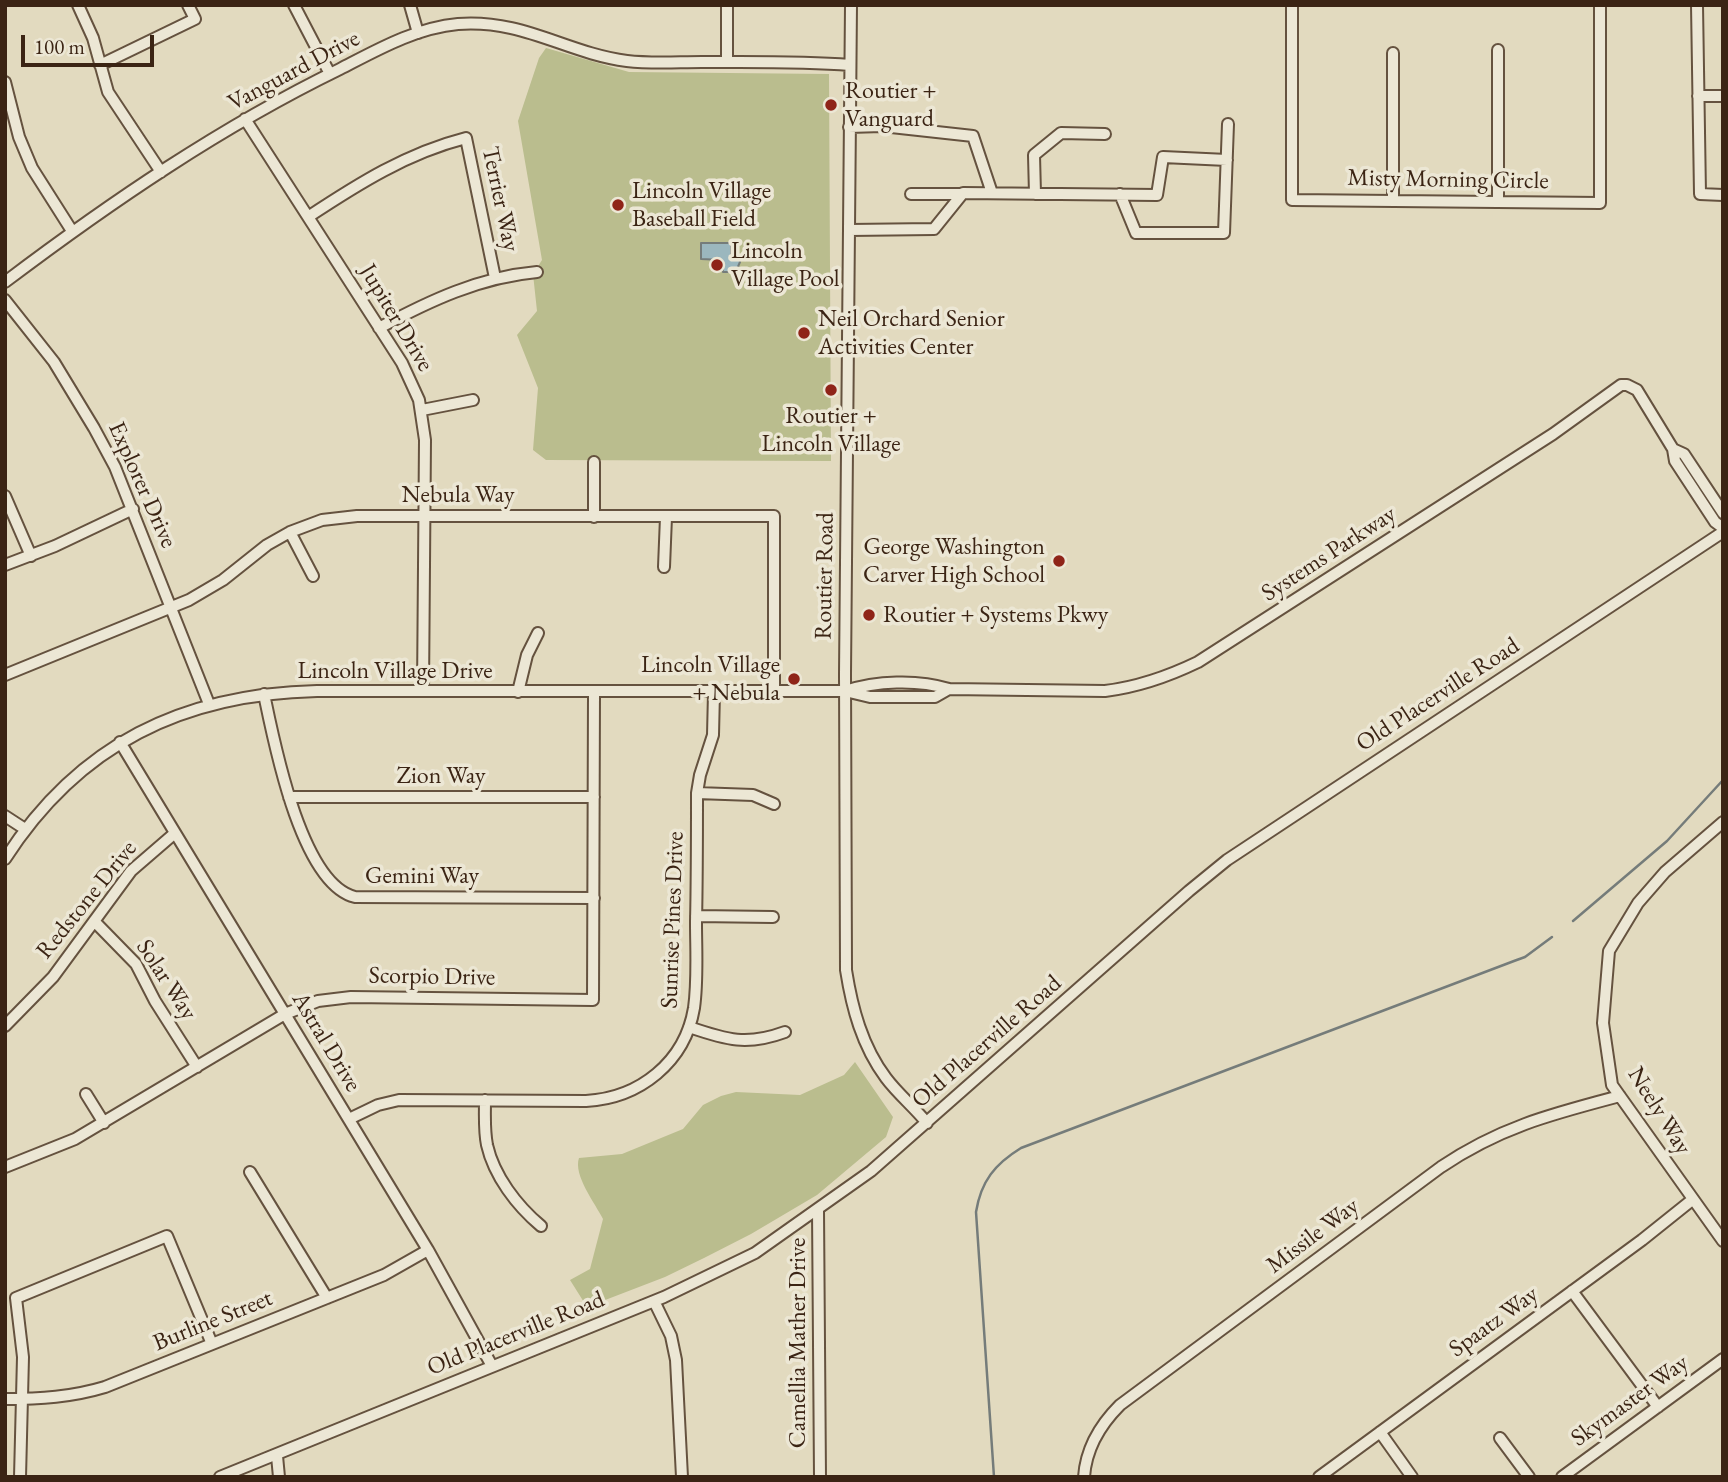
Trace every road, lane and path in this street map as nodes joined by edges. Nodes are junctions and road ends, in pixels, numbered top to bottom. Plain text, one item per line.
1 (78, 5) edge
2 (188, 5) edge
3 (294, 5) edge
4 (410, 5) edge
5 (727, 5) edge
6 (851, 5) edge
7 (1292, 5) edge
8 (1600, 5) edge
9 (1697, 5) edge
10 (418, 33) junction
11 (1498, 50) dead end
12 (1393, 53) dead end
13 (727, 62) junction
14 (100, 65) junction
15 (850, 65) junction
16 (330, 74) junction
17 (5, 82) edge
18 (1698, 96) junction
19 (1723, 96) edge
20 (244, 119) junction
21 (1228, 124) dead end
22 (849, 127) junction
23 (1105, 134) dead end
24 (1227, 160) junction
25 (161, 172) junction
26 (911, 194) dead end
27 (963, 194) junction
28 (992, 194) junction
29 (1035, 194) junction
30 (1121, 194) junction
31 (1723, 195) edge
32 (1393, 201) junction
33 (1498, 202) junction
34 (308, 217) junction
35 (849, 230) junction
36 (72, 231) junction
37 (537, 272) dead end
38 (495, 278) junction
39 (5, 282) edge
40 (5, 300) edge
41 (379, 328) junction
42 (473, 400) dead end
43 (422, 410) junction
44 (1673, 449) junction
45 (594, 462) dead end
46 (5, 496) edge
47 (133, 509) junction
48 (1723, 513) edge
49 (424, 516) junction
50 (594, 517) junction
51 (666, 517) junction
52 (1723, 530) edge
53 (290, 531) junction
54 (31, 556) junction
55 (5, 565) edge
56 (664, 567) dead end
57 (313, 576) dead end
58 (171, 608) junction
59 (538, 633) dead end
60 (5, 675) edge
61 (422, 691) junction
62 (518, 691) junction
63 (774, 691) junction
64 (845, 691) junction
65 (594, 692) junction
66 (714, 692) junction
67 (264, 694) junction
68 (209, 704) junction
69 (120, 742) junction
70 (697, 793) junction
71 (289, 797) junction
72 (594, 797) junction
73 (774, 804) dead end
74 (5, 816) edge
75 (1723, 822) edge
76 (25, 829) junction
77 (175, 833) junction
78 (5, 859) edge
79 (594, 898) junction
80 (696, 916) junction
81 (773, 917) dead end
82 (94, 921) junction
83 (285, 1014) junction
84 (5, 1026) edge
85 (689, 1027) junction
86 (785, 1032) dead end
87 (197, 1067) junction
88 (86, 1094) dead end
89 (1620, 1096) junction
90 (485, 1100) junction
91 (349, 1119) junction
92 (104, 1123) junction
93 (927, 1123) junction
94 (5, 1167) edge
95 (250, 1172) dead end
96 (1692, 1200) junction
97 (818, 1210) junction
98 (541, 1226) dead end
99 (1723, 1241) edge
100 (428, 1250) junction
101 (1572, 1291) junction
102 (327, 1298) junction
103 (654, 1301) junction
104 (212, 1344) junction
105 (1723, 1359) edge
106 (492, 1366) junction
107 (5, 1399) edge
108 (22, 1399) junction
109 (1658, 1407) junction
110 (1380, 1432) junction
111 (1500, 1438) dead end
112 (276, 1455) junction
113 (20, 1477) edge
114 (220, 1477) edge
115 (279, 1477) edge
116 (682, 1477) edge
117 (820, 1477) edge
118 (1084, 1477) edge
119 (1319, 1477) edge
120 (1412, 1477) edge
121 (1529, 1477) edge
122 (1562, 1477) edge

1 - 14 street
2 - 14 street
3 - 16 street
4 - 10 street
5 - 13 street
6 - 15 street, Routier Road
7 - 32 street, Misty Morning Circle
8 - 33 street, Misty Morning Circle
9 - 18 street
10 - 13 street, Vanguard Drive
10 - 16 street, Vanguard Drive
11 - 33 street
12 - 32 street
13 - 15 street, Vanguard Drive
14 - 25 street
15 - 22 street, Routier Road
16 - 20 street, Vanguard Drive
17 - 36 street
18 - 19 street
18 - 31 street
20 - 25 street, Vanguard Drive
20 - 34 street, Jupiter Drive
21 - 24 street
22 - 28 street
22 - 35 street, Routier Road
23 - 29 street
24 - 30 street
24 - 30 street
25 - 36 street, Vanguard Drive
26 - 27 street
27 - 28 street
27 - 35 street
28 - 29 street
29 - 30 street
32 - 33 street, Misty Morning Circle
34 - 38 street, Terrier Way
34 - 41 street, Jupiter Drive
35 - 64 street, Routier Road
36 - 39 street, Vanguard Drive
37 - 38 street
38 - 41 street
40 - 47 street, Explorer Drive
41 - 43 street, Jupiter Drive
42 - 43 street
43 - 49 street, Jupiter Drive
44 - 48 street, Systems Parkway
44 - 52 street, Systems Parkway
44 - 64 street, Systems Parkway
45 - 50 street
46 - 54 street
47 - 54 street
47 - 58 street, Explorer Drive
49 - 50 street, Nebula Way
49 - 53 street, Nebula Way
49 - 61 street, Jupiter Drive
50 - 51 street, Nebula Way
51 - 56 street
51 - 63 street, Nebula Way
52 - 93 street, Old Placerville Road
53 - 57 street
53 - 58 street, Nebula Way
54 - 55 street
58 - 60 street, Nebula Way
58 - 68 street, Explorer Drive
59 - 62 street
61 - 62 street, Lincoln Village Drive
61 - 67 street, Lincoln Village Drive
62 - 65 street, Lincoln Village Drive
63 - 64 street, Lincoln Village Drive
63 - 66 street, Lincoln Village Drive
64 - 93 street, Routier Road
65 - 66 street, Lincoln Village Drive
65 - 72 street, Scorpio Drive
66 - 70 street, Sunrise Pines Drive
67 - 68 street, Lincoln Village Drive
67 - 71 street, Gemini Way
68 - 69 street, Lincoln Village Drive
69 - 76 street, Lincoln Village Drive
69 - 77 street, Astral Drive
70 - 73 street
70 - 80 street, Sunrise Pines Drive
71 - 72 street, Zion Way
71 - 79 street, Gemini Way
72 - 79 street, Scorpio Drive
74 - 76 street
75 - 89 street, Neely Way
76 - 78 street, Lincoln Village Drive
77 - 82 street, Redstone Drive
77 - 83 street, Astral Drive
79 - 83 street, Scorpio Drive
80 - 81 street
80 - 85 street, Sunrise Pines Drive
82 - 84 street, Redstone Drive
82 - 87 street, Solar Way
83 - 87 street, Scorpio Drive
83 - 91 street, Astral Drive
85 - 86 street
85 - 90 street, Sunrise Pines Drive
87 - 92 street, Scorpio Drive
88 - 92 street
89 - 96 street, Neely Way
89 - 118 street, Missile Way
90 - 91 street, Sunrise Pines Drive
90 - 98 street
91 - 100 street, Astral Drive
92 - 94 street, Scorpio Drive
93 - 97 street, Old Placerville Road
95 - 102 street
96 - 99 street, Neely Way
96 - 101 street, Spaatz Way
97 - 103 street, Old Placerville Road
97 - 117 street, Camellia Mather Drive
100 - 102 street, Burline Street
100 - 106 street, Astral Drive
101 - 109 street
101 - 110 street, Spaatz Way
102 - 104 street, Burline Street
103 - 106 street, Old Placerville Road
103 - 116 street
104 - 108 street, Burline Street
104 - 108 street
105 - 109 street, Skymaster Way
106 - 112 street, Old Placerville Road
107 - 108 street, Burline Street
108 - 113 street
109 - 122 street, Skymaster Way
110 - 119 street, Spaatz Way
110 - 120 street
111 - 121 street
112 - 114 street, Old Placerville Road
112 - 115 street

